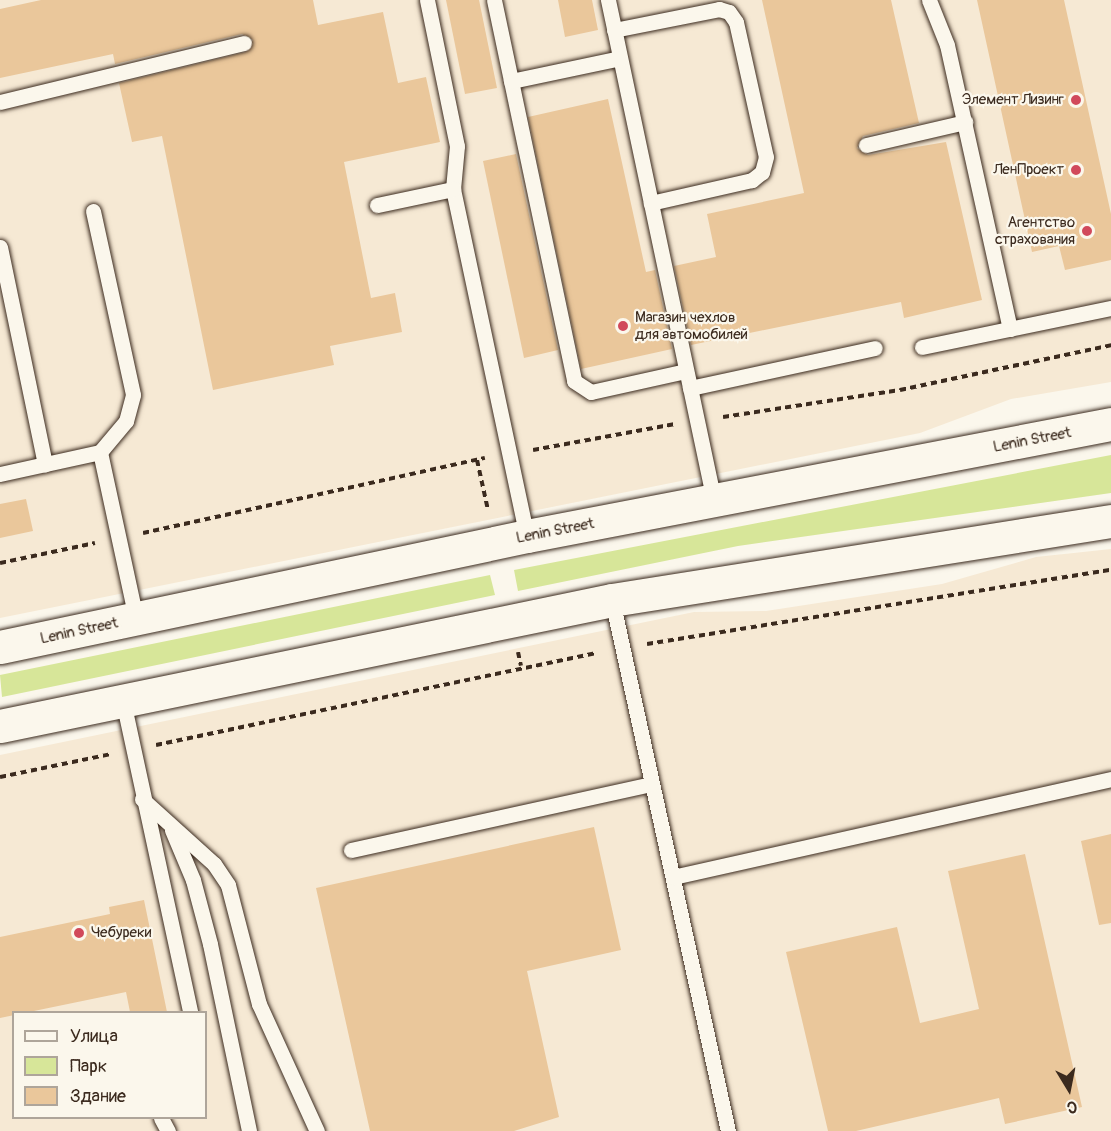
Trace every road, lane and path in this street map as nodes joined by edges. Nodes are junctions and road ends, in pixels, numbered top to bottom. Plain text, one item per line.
1 (427, 0) edge
2 (494, 0) edge
3 (608, 0) edge
4 (929, 0) edge
5 (614, 30) junction
6 (244, 44) dead end
7 (620, 58) junction
8 (511, 81) junction
9 (0, 102) edge
10 (964, 122) junction
11 (866, 145) dead end
12 (453, 189) junction
13 (651, 203) junction
14 (377, 205) dead end
15 (93, 211) dead end
16 (0, 247) edge
17 (1111, 308) edge
18 (1010, 329) junction
19 (1111, 345) edge
20 (922, 347) dead end
21 (875, 348) dead end
22 (687, 371) junction
23 (690, 388) junction
24 (697, 421) junction
25 (1111, 424) edge
26 (100, 452) junction
27 (508, 454) junction
28 (45, 464) junction
29 (0, 474) edge
30 (714, 501) junction
31 (1111, 520) edge
32 (527, 536) junction
33 (119, 538) junction
34 (0, 563) edge
35 (1111, 570) edge
36 (612, 600) junction
37 (136, 619) junction
38 (0, 647) edge
39 (623, 648) junction
40 (123, 701) junction
41 (0, 726) edge
42 (132, 750) junction
43 (0, 777) edge
44 (1111, 779) edge
45 (652, 784) junction
46 (142, 799) junction
47 (170, 824) junction
48 (351, 850) dead end
49 (673, 877) junction
50 (190, 1011) edge
51 (249, 1131) edge
52 (317, 1131) edge
53 (728, 1131) edge

1 - 12 lane
2 - 8 lane
3 - 5 lane
4 - 10 lane
5 - 7 lane
5 - 13 lane
6 - 9 lane
7 - 8 lane
7 - 13 lane
8 - 22 lane
10 - 11 lane
10 - 18 lane
12 - 14 lane
12 - 27 lane
13 - 22 lane
15 - 26 lane
16 - 28 lane
17 - 18 lane
18 - 20 lane
19 - 24 path
21 - 23 lane
22 - 23 lane
23 - 24 lane
24 - 27 path
24 - 30 lane
25 - 30 main road, Lenin Street
26 - 28 lane
26 - 33 lane
27 - 32 lane
27 - 33 path
28 - 29 lane
30 - 32 main road, Lenin Street
31 - 36 main road
32 - 37 main road, Lenin Street
33 - 34 path
33 - 37 lane
35 - 39 path
36 - 39 lane
36 - 40 main road
37 - 38 main road, Lenin Street
39 - 42 path
39 - 45 lane
40 - 41 main road
40 - 42 lane
42 - 43 path
42 - 46 lane
44 - 49 lane
45 - 48 lane
45 - 49 lane
46 - 47 lane
46 - 50 lane
47 - 51 lane
47 - 52 lane
49 - 53 lane

